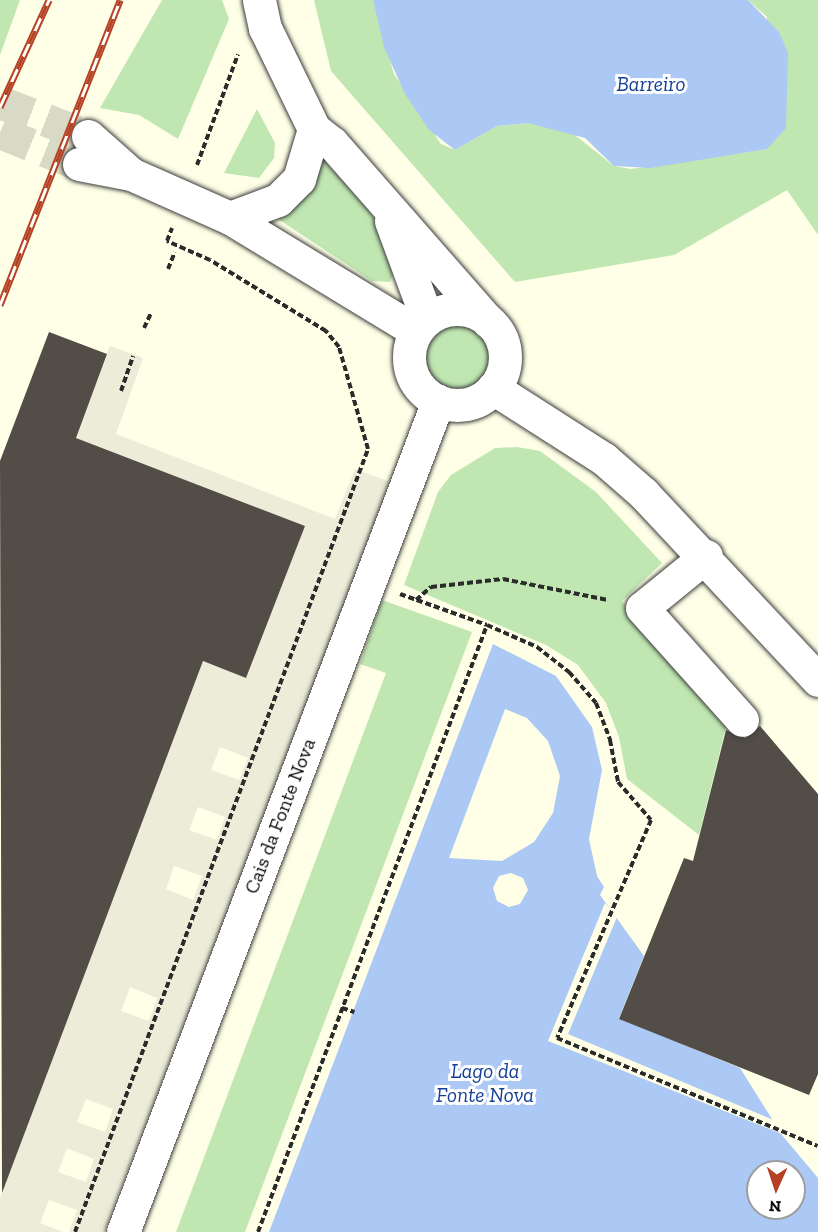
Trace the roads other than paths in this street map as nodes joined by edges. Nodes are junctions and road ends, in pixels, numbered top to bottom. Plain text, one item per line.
1 (259, 0) edge
2 (314, 129) junction
3 (84, 150) tunnel mouth
4 (386, 208) junction
5 (230, 218) junction
6 (488, 321) junction
7 (421, 325) junction
8 (493, 388) junction
9 (438, 401) junction
10 (706, 556) junction
11 (818, 680) edge
12 (742, 720) dead end
13 (123, 1232) edge

1 - 2 street
2 - 4 street
2 - 5 street
3 - 5 street
4 - 6 street
4 - 7 street
5 - 7 street
6 - 7 street
6 - 8 street
7 - 9 street
8 - 9 street
8 - 10 street
9 - 13 street, Cais da Fonte Nova
10 - 11 street
10 - 12 street

